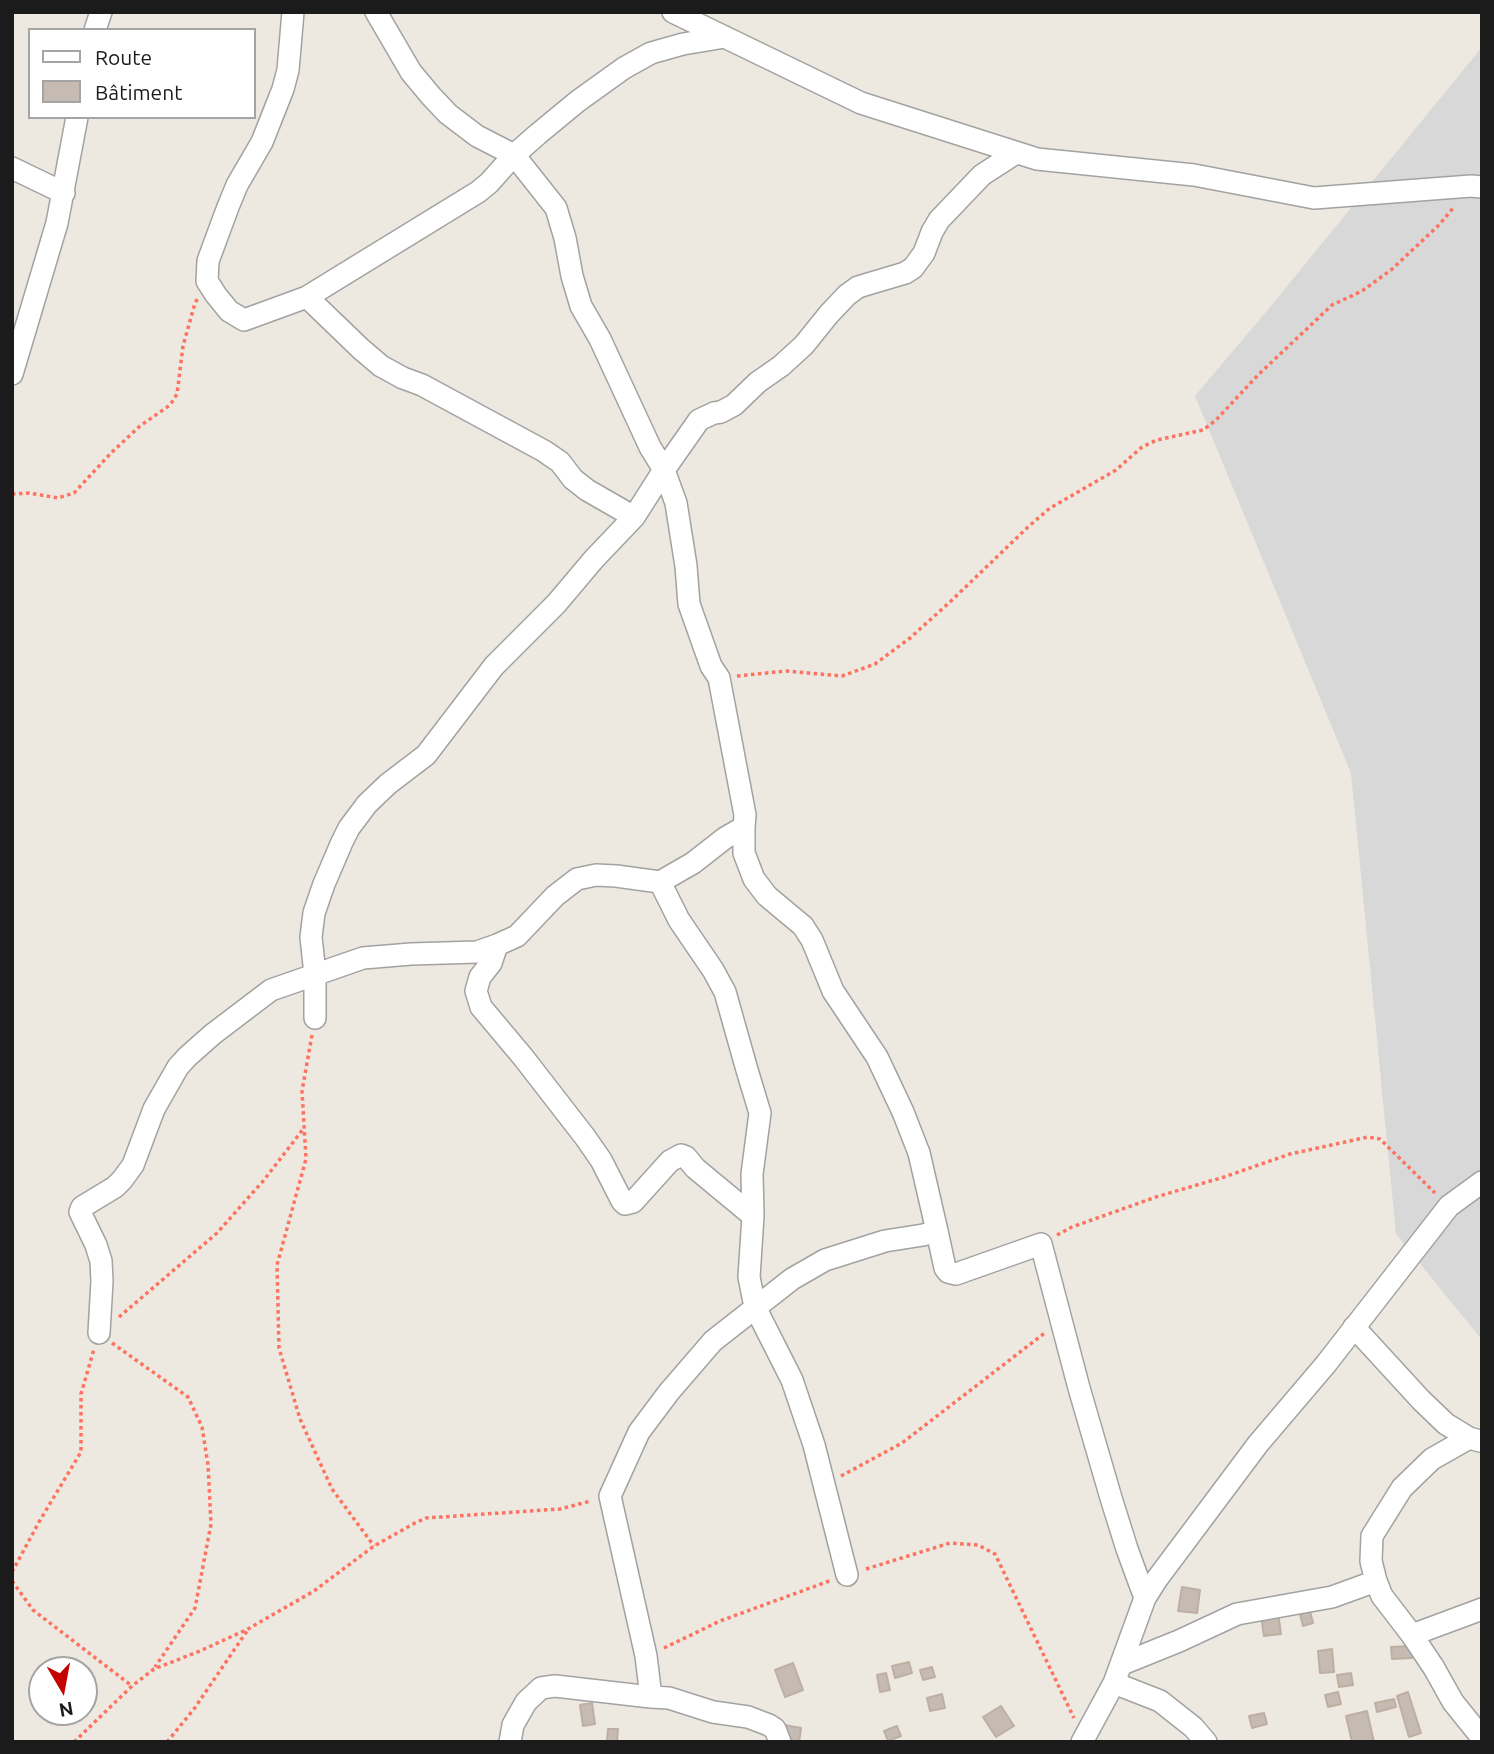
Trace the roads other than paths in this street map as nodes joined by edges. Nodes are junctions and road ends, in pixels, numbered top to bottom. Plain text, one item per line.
1 (293, 12) edge
2 (376, 12) edge
3 (674, 12) edge
4 (725, 37) junction
5 (77, 119) edge
6 (1016, 153) junction
7 (514, 155) junction
8 (12, 168) edge
9 (1476, 186) edge
10 (64, 193) junction
11 (307, 297) junction
12 (12, 374) edge
13 (664, 470) junction
14 (634, 517) junction
15 (744, 827) junction
16 (660, 882) junction
17 (497, 945) junction
18 (315, 974) junction
19 (315, 1018) road end
20 (1482, 1182) edge
21 (753, 1216) junction
22 (937, 1231) junction
23 (755, 1307) junction
24 (1354, 1326) junction
25 (99, 1333) road end
26 (1475, 1440) edge
27 (847, 1575) road end
28 (1376, 1581) junction
29 (1145, 1598) junction
30 (1482, 1609) edge
31 (1412, 1635) junction
32 (1118, 1674) junction
33 (651, 1697) junction
34 (1482, 1738) edge
35 (1083, 1740) edge
36 (510, 1742) edge
37 (780, 1742) edge
38 (1206, 1742) edge

1 - 11 street
2 - 7 street
3 - 4 street
4 - 6 street
4 - 7 street
5 - 10 street
6 - 9 street
6 - 13 street
7 - 11 street
7 - 13 street
8 - 10 street
10 - 12 street
11 - 14 street
13 - 14 street
13 - 15 street
14 - 18 street
15 - 16 street
15 - 22 street
16 - 17 street
16 - 21 street
17 - 18 street
17 - 21 street
18 - 19 street
18 - 25 street
20 - 24 street
21 - 23 street
22 - 23 street
22 - 29 street
23 - 27 street
23 - 33 street
24 - 26 street
24 - 29 street
26 - 28 street
28 - 31 street
28 - 32 street
29 - 32 street
30 - 31 street
31 - 34 street
32 - 35 street
32 - 38 street
33 - 36 street
33 - 37 street

